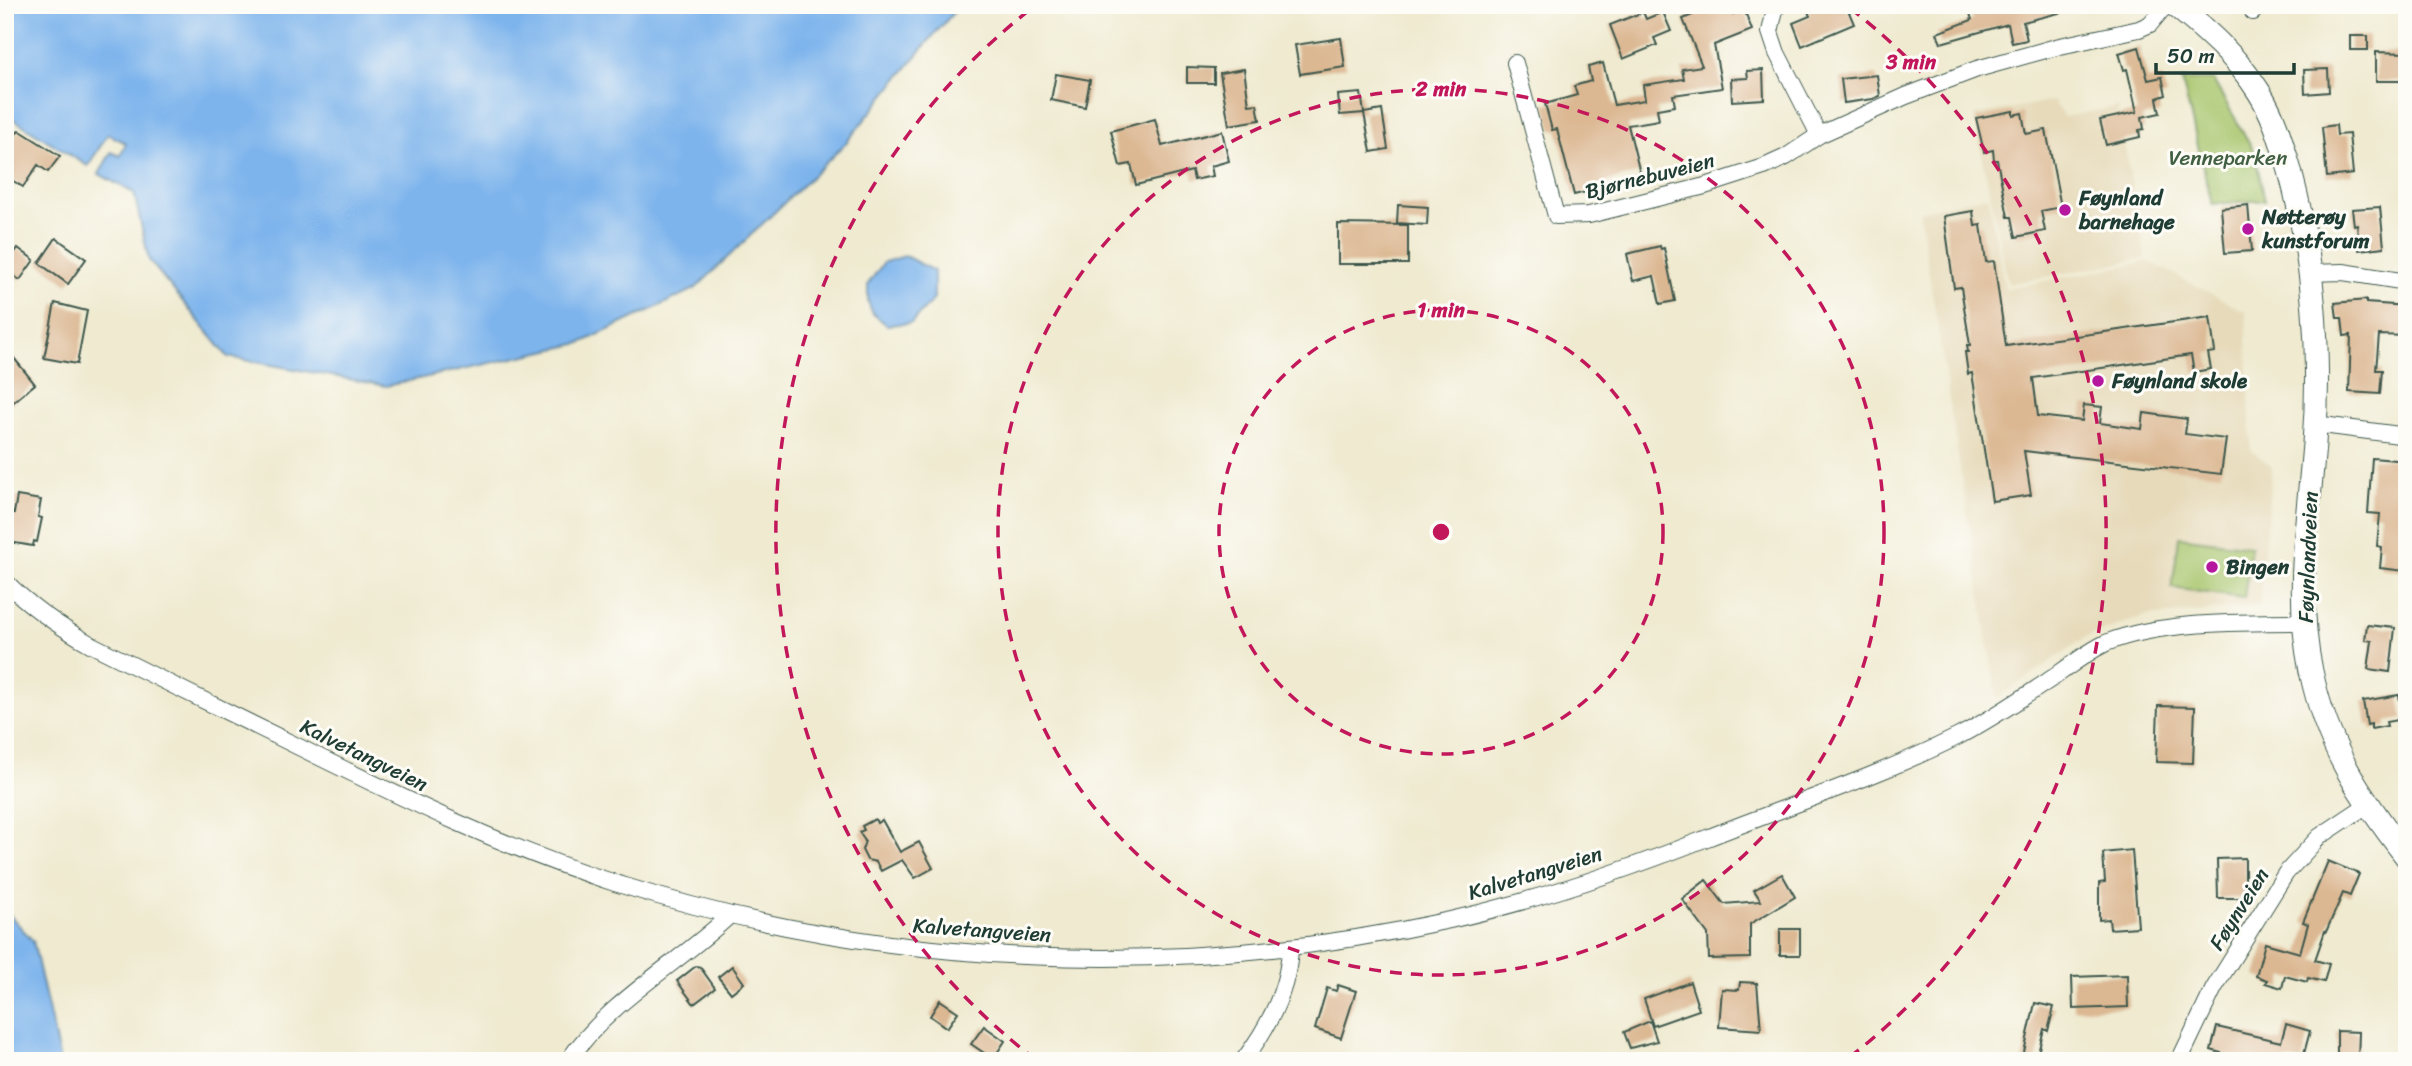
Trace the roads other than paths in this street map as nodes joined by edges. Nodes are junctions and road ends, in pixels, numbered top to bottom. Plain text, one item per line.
1 (2166, 5) edge
2 (2175, 5) edge
3 (1772, 8) edge
4 (1515, 63) dead end
5 (1819, 135) junction
6 (2310, 272) junction
7 (2407, 282) edge
8 (2315, 424) junction
9 (2407, 436) edge
10 (5, 581) edge
11 (2304, 622) junction
12 (2367, 805) junction
13 (2407, 857) edge
14 (730, 915) junction
15 (1290, 947) junction
16 (568, 1061) edge
17 (1243, 1061) edge
18 (2179, 1061) edge

1 - 5 street, Bjørnebuveien
2 - 6 main road, Føynlandveien
3 - 5 street
4 - 5 street, Bjørnebuveien
6 - 7 street
6 - 8 main road, Føynlandveien
8 - 9 street
8 - 11 main road, Føynlandveien
10 - 14 street, Kalvetangveien
11 - 12 main road, Føynlandveien
11 - 15 street, Kalvetangveien
12 - 13 main road, Føynlandveien
12 - 18 street, Føynveien
14 - 15 street, Kalvetangveien
14 - 16 street
15 - 17 street

